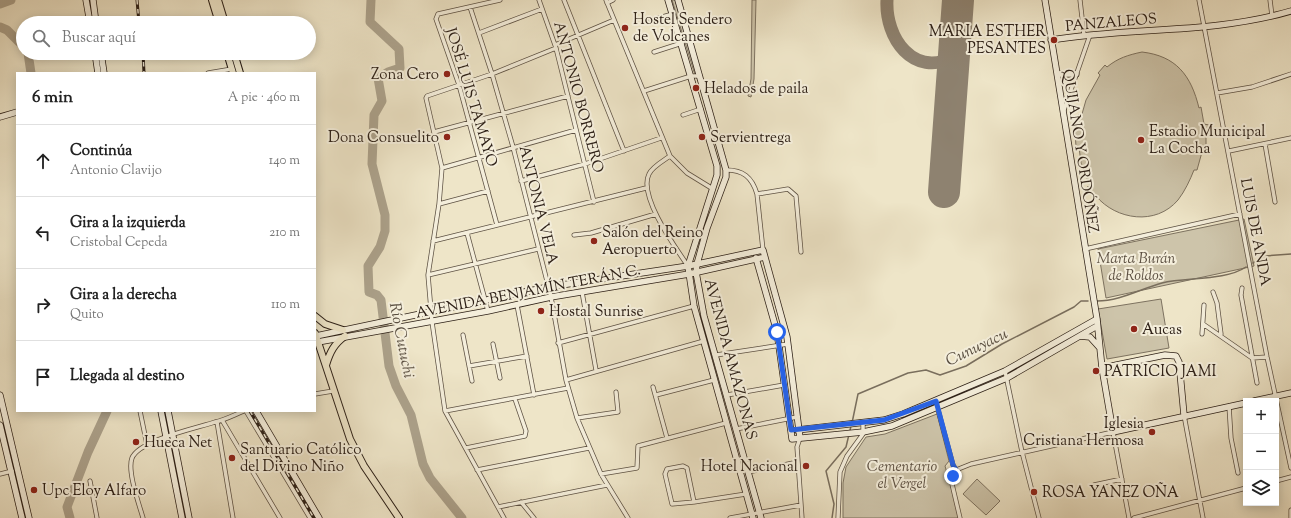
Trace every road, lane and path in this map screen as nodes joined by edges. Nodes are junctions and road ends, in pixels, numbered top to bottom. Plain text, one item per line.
1 (86, 0) edge
2 (93, 0) edge
3 (212, 0) edge
4 (218, 0) edge
5 (500, 0) edge
6 (539, 0) edge
7 (564, 0) edge
8 (613, 0) edge
9 (668, 0) edge
10 (678, 0) edge
11 (1045, 0) edge
12 (1080, 0) edge
13 (1199, 0) edge
14 (1270, 0) edge
15 (606, 1) edge
16 (470, 7) junction
17 (542, 9) junction
18 (1291, 11) edge
19 (672, 14) junction
20 (89, 16) edge
21 (95, 16) edge
22 (217, 16) edge
23 (223, 16) edge
24 (1272, 16) junction
25 (614, 20) junction
26 (651, 20) dead end
27 (1204, 27) junction
28 (479, 33) junction
29 (1090, 34) junction
30 (579, 35) junction
31 (1084, 35) junction
32 (1051, 40) junction
33 (682, 44) junction
34 (555, 46) junction
35 (654, 52) dead end
36 (96, 60) edge
37 (102, 60) edge
38 (229, 60) edge
39 (236, 60) edge
40 (232, 71) edge
41 (98, 72) edge
42 (104, 72) edge
43 (220, 72) edge
44 (240, 72) edge
45 (492, 74) junction
46 (1057, 74) junction
47 (1076, 74) junction
48 (1291, 74) edge
49 (691, 76) junction
50 (700, 76) junction
51 (460, 85) junction
52 (644, 91) junction
53 (1217, 93) junction
54 (568, 96) junction
55 (701, 109) junction
56 (15, 112) edge
57 (504, 113) junction
58 (1063, 113) junction
59 (683, 115) dead end
60 (0, 117) edge
61 (470, 122) junction
62 (576, 130) junction
63 (434, 132) junction
64 (661, 138) junction
65 (1291, 138) edge
66 (1265, 144) junction
67 (513, 148) junction
68 (624, 151) junction
69 (1228, 151) junction
70 (670, 156) junction
71 (479, 157) junction
72 (585, 164) junction
73 (442, 168) junction
74 (726, 170) junction
75 (521, 181) junction
76 (646, 188) junction
77 (713, 189) junction
78 (488, 191) junction
79 (757, 194) junction
80 (594, 202) junction
81 (1275, 202) dead end
82 (439, 204) junction
83 (656, 214) junction
84 (1240, 214) junction
85 (530, 217) junction
86 (496, 225) junction
87 (467, 233) junction
88 (574, 235) dead end
89 (433, 241) junction
90 (538, 249) junction
91 (1084, 249) junction
92 (763, 250) junction
93 (801, 252) dead end
94 (765, 257) junction
95 (756, 258) junction
96 (476, 264) junction
97 (697, 264) junction
98 (688, 266) junction
99 (696, 272) junction
100 (689, 274) junction
101 (428, 275) junction
102 (548, 287) junction
103 (1242, 288) dead end
104 (582, 292) junction
105 (1214, 292) dead end
106 (551, 297) junction
107 (486, 302) junction
108 (517, 305) junction
109 (1204, 305) dead end
110 (694, 306) junction
111 (488, 311) junction
112 (428, 313) junction
113 (316, 317) edge
114 (430, 322) junction
115 (1097, 322) junction
116 (1204, 324) junction
117 (346, 334) junction
118 (1202, 334) dead end
119 (1221, 334) junction
120 (463, 335) dead end
121 (589, 335) junction
122 (1080, 336) junction
123 (316, 337) edge
124 (704, 341) junction
125 (558, 343) junction
126 (493, 344) dead end
127 (788, 344) junction
128 (779, 345) junction
129 (1100, 350) junction
130 (527, 356) junction
131 (716, 356) junction
132 (1267, 357) junction
133 (1252, 358) junction
134 (497, 361) junction
135 (326, 365) junction
136 (469, 366) junction
137 (1102, 368) junction
138 (596, 370) junction
139 (1005, 371) junction
140 (500, 378) dead end
141 (1007, 378) junction
142 (566, 380) junction
143 (714, 380) junction
144 (472, 381) dead end
145 (1257, 383) dead end
146 (784, 384) junction
147 (653, 387) dead end
148 (568, 388) junction
149 (333, 391) junction
150 (616, 392) dead end
151 (1291, 393) edge
152 (316, 394) edge
153 (0, 395) edge
154 (534, 395) junction
155 (656, 395) junction
156 (727, 395) junction
157 (1275, 397) junction
158 (1270, 398) edge
159 (515, 399) junction
160 (936, 401) junction
161 (1243, 404) edge
162 (1229, 406) junction
163 (938, 408) junction
164 (446, 410) junction
165 (140, 412) edge
166 (162, 412) edge
167 (168, 412) edge
168 (242, 412) edge
169 (246, 412) edge
170 (257, 412) edge
171 (1184, 415) junction
172 (797, 417) junction
173 (577, 418) junction
174 (789, 418) junction
175 (222, 420) junction
176 (217, 422) junction
177 (726, 423) junction
178 (860, 423) junction
179 (0, 424) edge
180 (736, 428) junction
181 (791, 430) junction
182 (799, 430) junction
183 (863, 432) junction
184 (1113, 432) junction
185 (173, 434) junction
186 (166, 436) junction
187 (667, 438) junction
188 (800, 438) junction
189 (792, 439) junction
190 (147, 445) junction
191 (797, 447) junction
192 (466, 448) junction
193 (589, 448) junction
194 (1022, 452) junction
195 (798, 462) junction
196 (1291, 468) edge
197 (18, 470) junction
198 (477, 470) junction
199 (956, 470) junction
200 (11, 471) junction
201 (748, 472) junction
202 (1238, 473) dead end
203 (0, 474) edge
204 (601, 474) junction
205 (1291, 477) edge
206 (1122, 479) junction
207 (1279, 479) edge
208 (90, 481) dead end
209 (607, 485) junction
210 (1094, 485) dead end
211 (1243, 489) edge
212 (746, 494) junction
213 (1199, 500) junction
214 (521, 502) junction
215 (694, 502) junction
216 (801, 505) junction
217 (498, 507) junction
218 (1291, 510) edge
219 (760, 515) edge
220 (752, 516) edge
221 (29, 517) edge
222 (22, 518) edge
223 (97, 518) edge
224 (142, 518) edge
225 (182, 518) edge
226 (189, 518) edge
227 (233, 518) edge
228 (280, 518) edge
229 (310, 518) edge
230 (319, 518) edge
231 (399, 518) edge
232 (504, 518) edge
233 (534, 518) edge
234 (628, 518) edge
235 (730, 518) edge
236 (802, 518) edge
237 (838, 518) edge
238 (960, 518) edge
239 (1039, 518) edge
240 (1129, 518) edge
241 (1134, 518) edge
242 (1203, 518) edge
243 (1291, 518) edge

1 - 20 street
2 - 21 street
3 - 22 main road
4 - 23 main road
5 - 16 street, JOSÉ LUIS TAMAYO
6 - 17 street, ANTONIO BORRERO
7 - 30 street
8 - 15 street
9 - 19 street, AVENIDA AMAZONAS
10 - 50 street, AVENIDA AMAZONAS
11 - 32 street, QUIJANO Y ORDÓÑEZ
12 - 31 street
13 - 27 street, LUIS DE ANDA
14 - 24 street
15 - 25 street
16 - 28 street, ANTONIA VELA
16 - 51 street, JOSÉ LUIS TAMAYO
17 - 28 street
17 - 34 street, ANTONIO BORRERO
18 - 24 street, PANZALEOS
19 - 26 street
19 - 33 street, AVENIDA AMAZONAS
24 - 27 street, PANZALEOS
25 - 30 street
25 - 52 street
27 - 29 street, PANZALEOS
27 - 53 street, LUIS DE ANDA
28 - 45 street, ANTONIA VELA
29 - 31 street, PANZALEOS
29 - 47 street
30 - 34 street
30 - 68 street
31 - 32 street, PANZALEOS
32 - 46 street, QUIJANO Y ORDÓÑEZ
33 - 35 street
33 - 49 street, AVENIDA AMAZONAS
34 - 45 street
34 - 54 street, ANTONIO BORRERO
36 - 41 street
37 - 42 street
38 - 40 main road
39 - 44 main road
40 - 43 street
45 - 51 street
45 - 57 street, ANTONIA VELA
46 - 47 street
46 - 58 street, QUIJANO Y ORDÓÑEZ
47 - 58 street
48 - 53 street
49 - 50 street
49 - 52 street
49 - 55 street, AVENIDA AMAZONAS
50 - 74 street, AVENIDA AMAZONAS
51 - 61 street, JOSÉ LUIS TAMAYO
51 - 63 street
52 - 64 street
53 - 69 street, LUIS DE ANDA
54 - 57 street
54 - 62 street, ANTONIO BORRERO
55 - 59 street
55 - 77 street, AVENIDA AMAZONAS
56 - 60 street
57 - 61 street
57 - 67 street, ANTONIA VELA
58 - 91 street, QUIJANO Y ORDÓÑEZ
61 - 63 street
61 - 71 street, JOSÉ LUIS TAMAYO
62 - 67 street
62 - 72 street, ANTONIO BORRERO
63 - 73 street
64 - 68 street
64 - 70 street
65 - 66 street
66 - 69 street
66 - 81 street
67 - 71 street
67 - 75 street, ANTONIA VELA
68 - 72 street
69 - 84 street, LUIS DE ANDA
70 - 76 street
70 - 77 street
71 - 73 street
71 - 78 street, JOSÉ LUIS TAMAYO
72 - 75 street
72 - 80 street, ANTONIO BORRERO
73 - 82 street
74 - 79 street
74 - 97 street, AVENIDA AMAZONAS
75 - 85 street, ANTONIA VELA
76 - 80 street
76 - 83 street
77 - 98 street, AVENIDA AMAZONAS
78 - 82 street
78 - 86 street, JOSÉ LUIS TAMAYO
79 - 92 street
79 - 93 street
80 - 85 street
82 - 89 street
83 - 88 street
83 - 98 street
84 - 91 street
84 - 132 street, LUIS DE ANDA
85 - 86 street
85 - 90 street, ANTONIA VELA
86 - 87 street
87 - 89 street
87 - 96 street
89 - 101 street
90 - 96 street
90 - 102 street, ANTONIA VELA
91 - 115 street, QUIJANO Y ORDÓÑEZ
92 - 94 street
92 - 97 street, AVENIDA BENJAMÍN TERÁN C.
94 - 95 street, AVENIDA BENJAMÍN TERÁN C.
94 - 127 street
95 - 99 street, AVENIDA BENJAMÍN TERÁN C.
95 - 128 street
96 - 101 street
96 - 107 street
97 - 98 street, AVENIDA BENJAMÍN TERÁN C.
97 - 99 street, AVENIDA AMAZONAS
98 - 100 street, AVENIDA AMAZONAS
98 - 102 street, AVENIDA BENJAMÍN TERÁN C.
99 - 100 street, AVENIDA BENJAMÍN TERÁN C.
99 - 131 street, AVENIDA AMAZONAS
100 - 104 street, AVENIDA BENJAMÍN TERÁN C.
100 - 110 street, AVENIDA AMAZONAS
101 - 112 street
102 - 106 street, ANTONIA VELA
102 - 107 street, AVENIDA BENJAMÍN TERÁN C.
103 - 133 street
104 - 106 street, AVENIDA BENJAMÍN TERÁN C.
104 - 121 street
105 - 119 street
106 - 108 street, AVENIDA BENJAMÍN TERÁN C.
106 - 125 street, ANTONIA VELA
107 - 111 street
107 - 112 street, AVENIDA BENJAMÍN TERÁN C.
108 - 111 street, AVENIDA BENJAMÍN TERÁN C.
108 - 130 street
109 - 116 street
110 - 121 street
110 - 124 street, AVENIDA AMAZONAS
111 - 114 street, AVENIDA BENJAMÍN TERÁN C.
112 - 114 street
112 - 117 street, AVENIDA BENJAMÍN TERÁN C.
113 - 117 main road
114 - 117 street, AVENIDA BENJAMÍN TERÁN C.
114 - 164 street
115 - 122 street
115 - 129 street, QUIJANO Y ORDÓÑEZ
115 - 139 street
116 - 118 street
116 - 119 street
117 - 123 street, AVENIDA BENJAMÍN TERÁN C.
117 - 135 main road
119 - 133 street
120 - 136 street
121 - 125 street
121 - 138 street
122 - 129 street
122 - 141 street
123 - 135 main road
124 - 138 street
124 - 143 street, AVENIDA AMAZONAS
125 - 142 street, ANTONIA VELA
126 - 134 street
127 - 128 street
127 - 172 street
128 - 131 street
128 - 146 street
129 - 137 street, QUIJANO Y ORDÓÑEZ
130 - 134 street
130 - 154 street
131 - 156 street, AVENIDA AMAZONAS
132 - 133 street
132 - 157 street, LUIS DE ANDA
133 - 145 street
134 - 136 street
134 - 140 street
135 - 149 main road
136 - 144 street
137 - 171 street
137 - 184 street, QUIJANO Y ORDÓÑEZ
138 - 142 street
139 - 141 street
139 - 160 street
141 - 163 street
141 - 194 street
142 - 148 street, ANTONIA VELA
143 - 155 street
143 - 177 street, AVENIDA AMAZONAS
146 - 156 street
146 - 174 street
147 - 155 street
148 - 154 street
148 - 173 street, ANTONIA VELA
149 - 152 street
149 - 231 main road
150 - 173 street
151 - 157 street
153 - 197 street
154 - 159 street
155 - 187 street
156 - 180 street, AVENIDA AMAZONAS
157 - 158 street
157 - 196 street, LUIS DE ANDA
159 - 164 street
159 - 192 street
160 - 163 street
160 - 178 street
161 - 162 street
162 - 171 street
162 - 202 street
163 - 183 street
163 - 199 street
164 - 192 street
165 - 190 street
166 - 186 street
167 - 185 street
168 - 175 street
169 - 229 street
170 - 230 street
171 - 184 street
171 - 213 street
172 - 174 street
172 - 182 street
173 - 193 street, ANTONIA VELA
174 - 180 street
174 - 181 street
175 - 176 street
175 - 228 street
176 - 185 street
176 - 227 street
177 - 187 street
177 - 212 street, AVENIDA AMAZONAS
178 - 182 street
178 - 183 street
179 - 200 street
180 - 201 street, AVENIDA AMAZONAS
181 - 182 street
181 - 189 street
182 - 188 street
183 - 188 street
183 - 237 street
184 - 194 street
184 - 206 street, QUIJANO Y ORDÓÑEZ
185 - 186 street
185 - 226 street
186 - 190 street
186 - 225 street
187 - 204 street
188 - 189 street
188 - 191 street
189 - 191 street
190 - 224 street
191 - 195 street
192 - 198 street
193 - 198 street
193 - 204 street, ANTONIA VELA
194 - 199 street
194 - 239 street
195 - 201 street
195 - 216 street
197 - 200 street
197 - 221 street
198 - 217 street
199 - 238 street
200 - 203 street
200 - 222 street
201 - 219 street, AVENIDA AMAZONAS
204 - 209 street, ANTONIA VELA
205 - 207 street
206 - 210 street
206 - 240 street, QUIJANO Y ORDÓÑEZ
208 - 223 street
209 - 214 street
209 - 234 street, ANTONIA VELA
211 - 213 street
212 - 215 street
212 - 220 street, AVENIDA AMAZONAS
213 - 241 street
213 - 242 street
214 - 217 street
214 - 233 street
215 - 215 street
216 - 219 street
216 - 236 street
217 - 232 street
218 - 243 street
219 - 220 street
220 - 235 street
221 - 222 street

